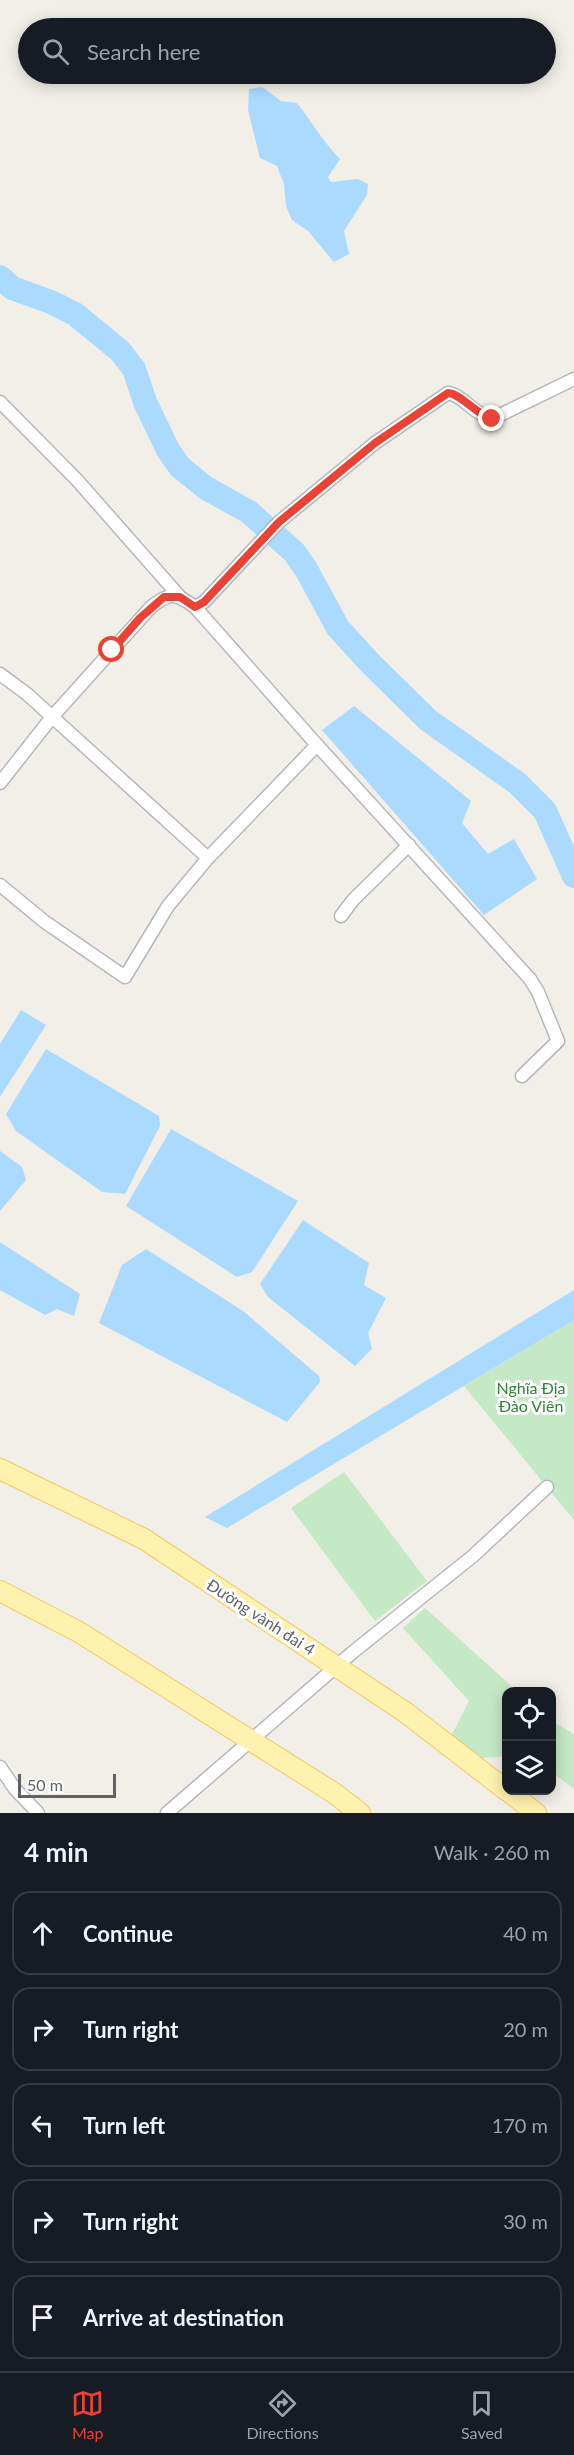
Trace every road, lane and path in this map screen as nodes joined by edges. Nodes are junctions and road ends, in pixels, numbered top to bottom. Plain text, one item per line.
1 (574, 380) edge
2 (0, 402) edge
3 (180, 597) junction
4 (195, 607) junction
5 (0, 675) edge
6 (52, 717) junction
7 (317, 745) junction
8 (0, 783) edge
9 (409, 845) junction
10 (208, 858) junction
11 (0, 885) edge
12 (341, 916) dead end
13 (522, 1076) dead end
14 (0, 1468) edge
15 (547, 1487) dead end
16 (0, 1591) edge
17 (336, 1666) junction
18 (251, 1740) junction
19 (0, 1767) edge
20 (502, 1786) edge
21 (513, 1795) edge
22 (38, 1813) edge
23 (167, 1813) edge
24 (360, 1813) edge
25 (536, 1813) edge

1 - 4 street
2 - 3 street
3 - 4 street
3 - 6 street
4 - 7 street
5 - 6 street
6 - 8 street
6 - 10 street
7 - 9 street
7 - 10 street
9 - 12 street
9 - 13 street
10 - 11 street
14 - 17 main road, Đường vành đai 4
15 - 17 street
16 - 18 main road
17 - 18 street
17 - 20 main road, Đường vành đai 4
18 - 23 street
18 - 24 main road
19 - 22 street
21 - 25 main road, Đường vành đai 4

